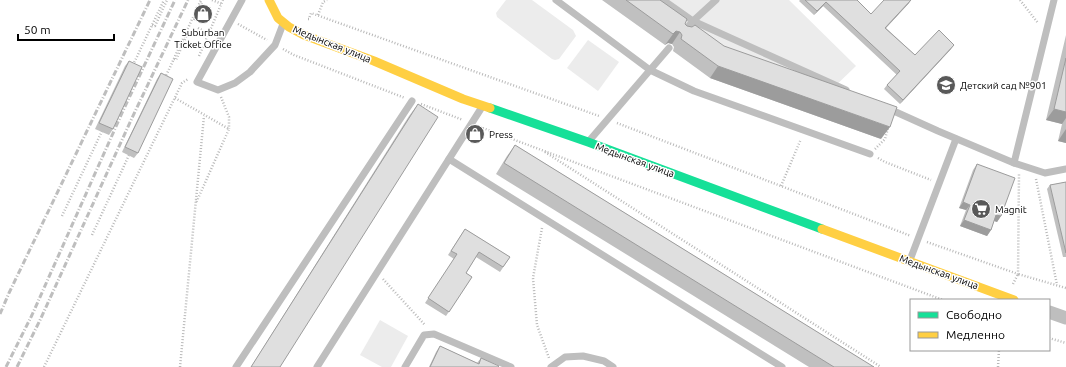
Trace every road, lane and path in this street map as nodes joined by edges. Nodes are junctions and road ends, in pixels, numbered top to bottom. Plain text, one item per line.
1 (164, 0) edge
2 (167, 0) edge
3 (212, 0) edge
4 (224, 0) edge
5 (242, 0) edge
6 (269, 0) edge
7 (327, 0) edge
8 (556, 0) edge
9 (663, 0) edge
10 (716, 0) edge
11 (1020, 0) edge
12 (1054, 0) edge
13 (202, 1) edge
14 (222, 4) junction
15 (318, 15) junction
16 (309, 19) dead end
17 (194, 20) dead end
18 (231, 21) junction
19 (694, 21) junction
20 (284, 22) junction
21 (152, 25) junction
22 (198, 28) dead end
23 (189, 30) dead end
24 (1046, 33) junction
25 (208, 34) junction
26 (682, 34) edge
27 (275, 45) junction
28 (669, 48) edge
29 (198, 57) dead end
30 (174, 59) junction
31 (132, 67) edge
32 (650, 70) junction
33 (189, 78) dead end
34 (164, 80) edge
35 (218, 90) junction
36 (856, 94) edge
37 (174, 98) junction
38 (412, 100) junction
39 (877, 104) edge
40 (483, 106) junction
41 (204, 116) junction
42 (608, 119) junction
43 (472, 123) junction
44 (106, 124) edge
45 (889, 126) edge
46 (228, 129) junction
47 (801, 138) dead end
48 (956, 139) junction
49 (588, 142) junction
50 (540, 149) junction
51 (131, 150) edge
52 (870, 154) joint
53 (449, 158) junction
54 (885, 162) dead end
55 (1017, 164) junction
56 (1034, 169) junction
57 (1066, 169) edge
58 (939, 183) junction
59 (781, 186) junction
60 (195, 206) junction
61 (62, 216) dead end
62 (544, 218) junction
63 (92, 235) dead end
64 (918, 239) junction
65 (909, 262) junction
66 (1018, 274) junction
67 (382, 279) dead end
68 (1057, 285) junction
69 (1066, 288) edge
70 (941, 299) edge
71 (1010, 299) edge
72 (1050, 312) edge
73 (1066, 318) edge
74 (434, 334) junction
75 (1050, 338) edge
76 (1066, 343) edge
77 (999, 351) edge
78 (44, 367) edge
79 (180, 367) edge
80 (236, 367) edge
81 (317, 367) edge
82 (405, 367) edge
83 (511, 367) edge
84 (552, 367) edge
85 (613, 367) edge
86 (782, 367) edge
87 (881, 367) edge
88 (998, 367) edge

1 - 21 path
2 - 21 path
3 - 14 path
4 - 14 path
5 - 18 lane
6 - 20 street, Медынская улица
7 - 15 path
8 - 32 lane
9 - 19 lane
10 - 19 lane
11 - 24 path
12 - 24 lane
13 - 17 path
13 - 30 path
14 - 25 path
15 - 16 path
15 - 42 path
18 - 27 path
18 - 35 lane
19 - 26 lane
19 - 36 lane
20 - 27 lane
20 - 40 street, Медынская улица
21 - 31 path
22 - 25 path
23 - 30 path
24 - 55 lane
25 - 29 path
27 - 35 lane
27 - 38 path
28 - 32 lane
30 - 34 path
32 - 42 lane
32 - 52 lane
33 - 37 path
35 - 46 path
37 - 41 path
37 - 78 path
38 - 43 path
38 - 80 lane
39 - 48 lane
40 - 43 lane
40 - 49 street, Медынская улица
41 - 46 path
41 - 60 path
42 - 49 lane
42 - 59 path
43 - 50 path
43 - 53 lane
44 - 61 path
45 - 52 path
46 - 60 path
47 - 59 path
48 - 55 lane
48 - 58 lane
49 - 65 street, Медынская улица
50 - 70 path
50 - 87 path
51 - 63 path
53 - 62 lane
53 - 81 lane
54 - 58 path
55 - 56 lane
55 - 66 path
56 - 57 lane
56 - 68 path
58 - 64 lane
59 - 64 path
60 - 79 path
62 - 84 path
62 - 86 lane
64 - 65 lane
64 - 66 path
65 - 71 street, Медынская улица
66 - 68 path
66 - 71 path
67 - 74 path
68 - 69 path
72 - 73 street
74 - 82 lane
74 - 83 lane
75 - 76 path
77 - 88 path
84 - 85 lane

